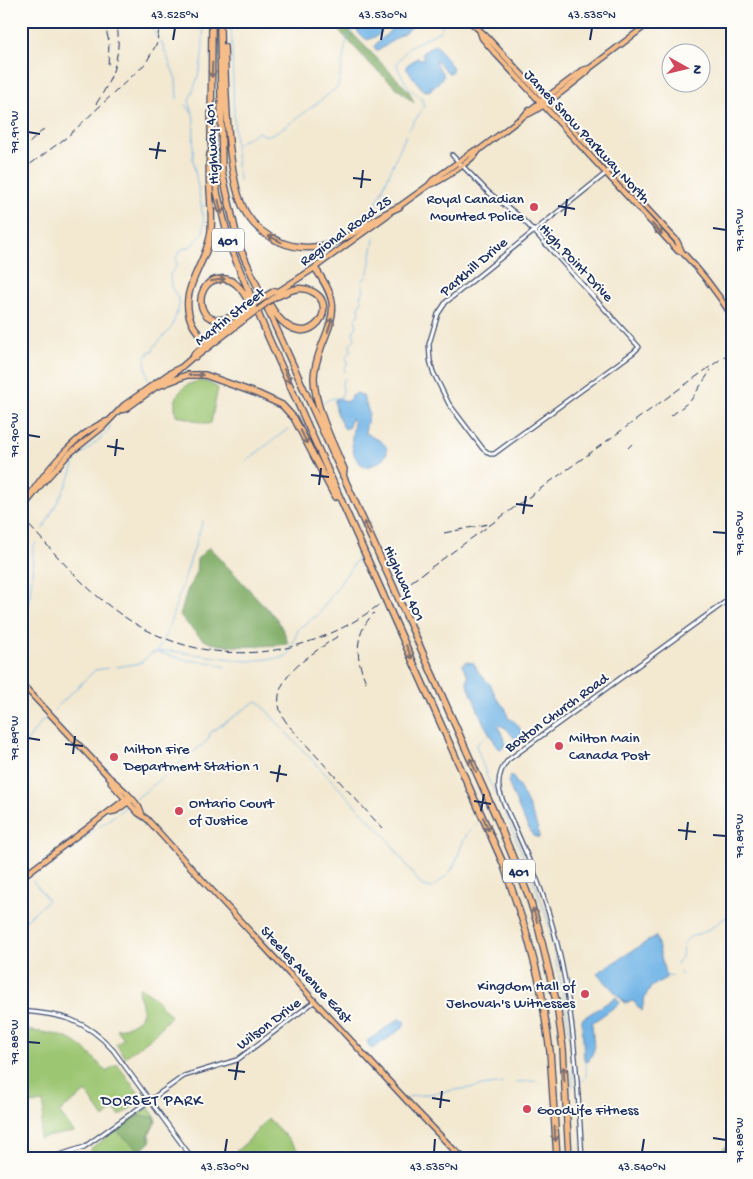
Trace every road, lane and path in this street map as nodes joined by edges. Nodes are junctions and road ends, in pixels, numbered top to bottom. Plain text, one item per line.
1 (212, 21) edge
2 (221, 21) edge
3 (469, 21) edge
4 (652, 21) edge
5 (543, 102) junction
6 (211, 142) junction
7 (452, 155) dead end
8 (460, 164) junction
9 (607, 172) junction
10 (399, 207) junction
11 (533, 230) junction
12 (315, 268) junction
13 (253, 278) junction
14 (276, 293) junction
15 (246, 313) junction
16 (732, 316) edge
17 (266, 332) junction
18 (207, 344) junction
19 (639, 347) joint
20 (193, 357) junction
21 (179, 368) junction
22 (158, 386) junction
23 (121, 410) junction
24 (343, 478) junction
25 (344, 508) junction
26 (21, 513) edge
27 (732, 597) edge
28 (21, 683) edge
29 (129, 799) junction
30 (21, 878) edge
31 (315, 1001) junction
32 (21, 1011) edge
33 (149, 1100) junction
34 (453, 1149) junction
35 (50, 1158) edge
36 (192, 1158) edge
37 (458, 1158) edge
38 (464, 1158) edge
39 (557, 1158) edge
40 (569, 1158) edge
41 (582, 1158) edge

1 -> 6 highway, Highway 401 / 401
10 -> 2 highway
2 - 13 highway, Highway 401 / 401
3 - 5 main road, James Snow Parkway North
4 - 5 main road, Regional Road 25
5 - 8 main road, Regional Road 25
5 - 9 main road, James Snow Parkway North
6 -> 17 highway, Highway 401 / 401
6 - 18 highway
7 - 8 street, High Point Drive
8 - 10 main road, Regional Road 25
8 - 11 street, High Point Drive
9 - 11 street, Parkhill Drive
9 - 16 main road, James Snow Parkway North
10 - 12 main road, Regional Road 25
11 - 19 street, High Point Drive
11 - 19 street, Parkhill Drive
12 - 14 main road, Regional Road 25
24 -> 12 highway
13 - 14 highway
13 - 24 highway, Highway 401 / 401
14 - 15 highway, bridge
15 -> 17 highway
15 - 18 main road, Martin Street
15 - 20 main road, Martin Street
17 -> 25 highway, Highway 401 / 401
18 - 20 main road, Martin Street
20 - 21 main road, Martin Street
21 - 22 main road, Martin Street
21 - 23 main road, Martin Street
22 - 23 main road, Martin Street
22 -> 25 highway
23 - 26 main road, Martin Street
40 -> 24 highway, Highway 401 / 401, bridge
25 -> 39 highway, Highway 401 / 401, bridge
27 - 41 street, Boston Church Road
28 - 29 main road, Steeles Avenue East
29 - 30 main road
29 - 31 main road, Steeles Avenue East
31 - 33 street, Wilson Drive
31 - 34 main road, Steeles Avenue East
32 - 33 street
33 - 35 street, Wilson Drive
33 - 36 street
34 - 37 main road, Steeles Avenue East
34 - 38 main road, Steeles Avenue East

